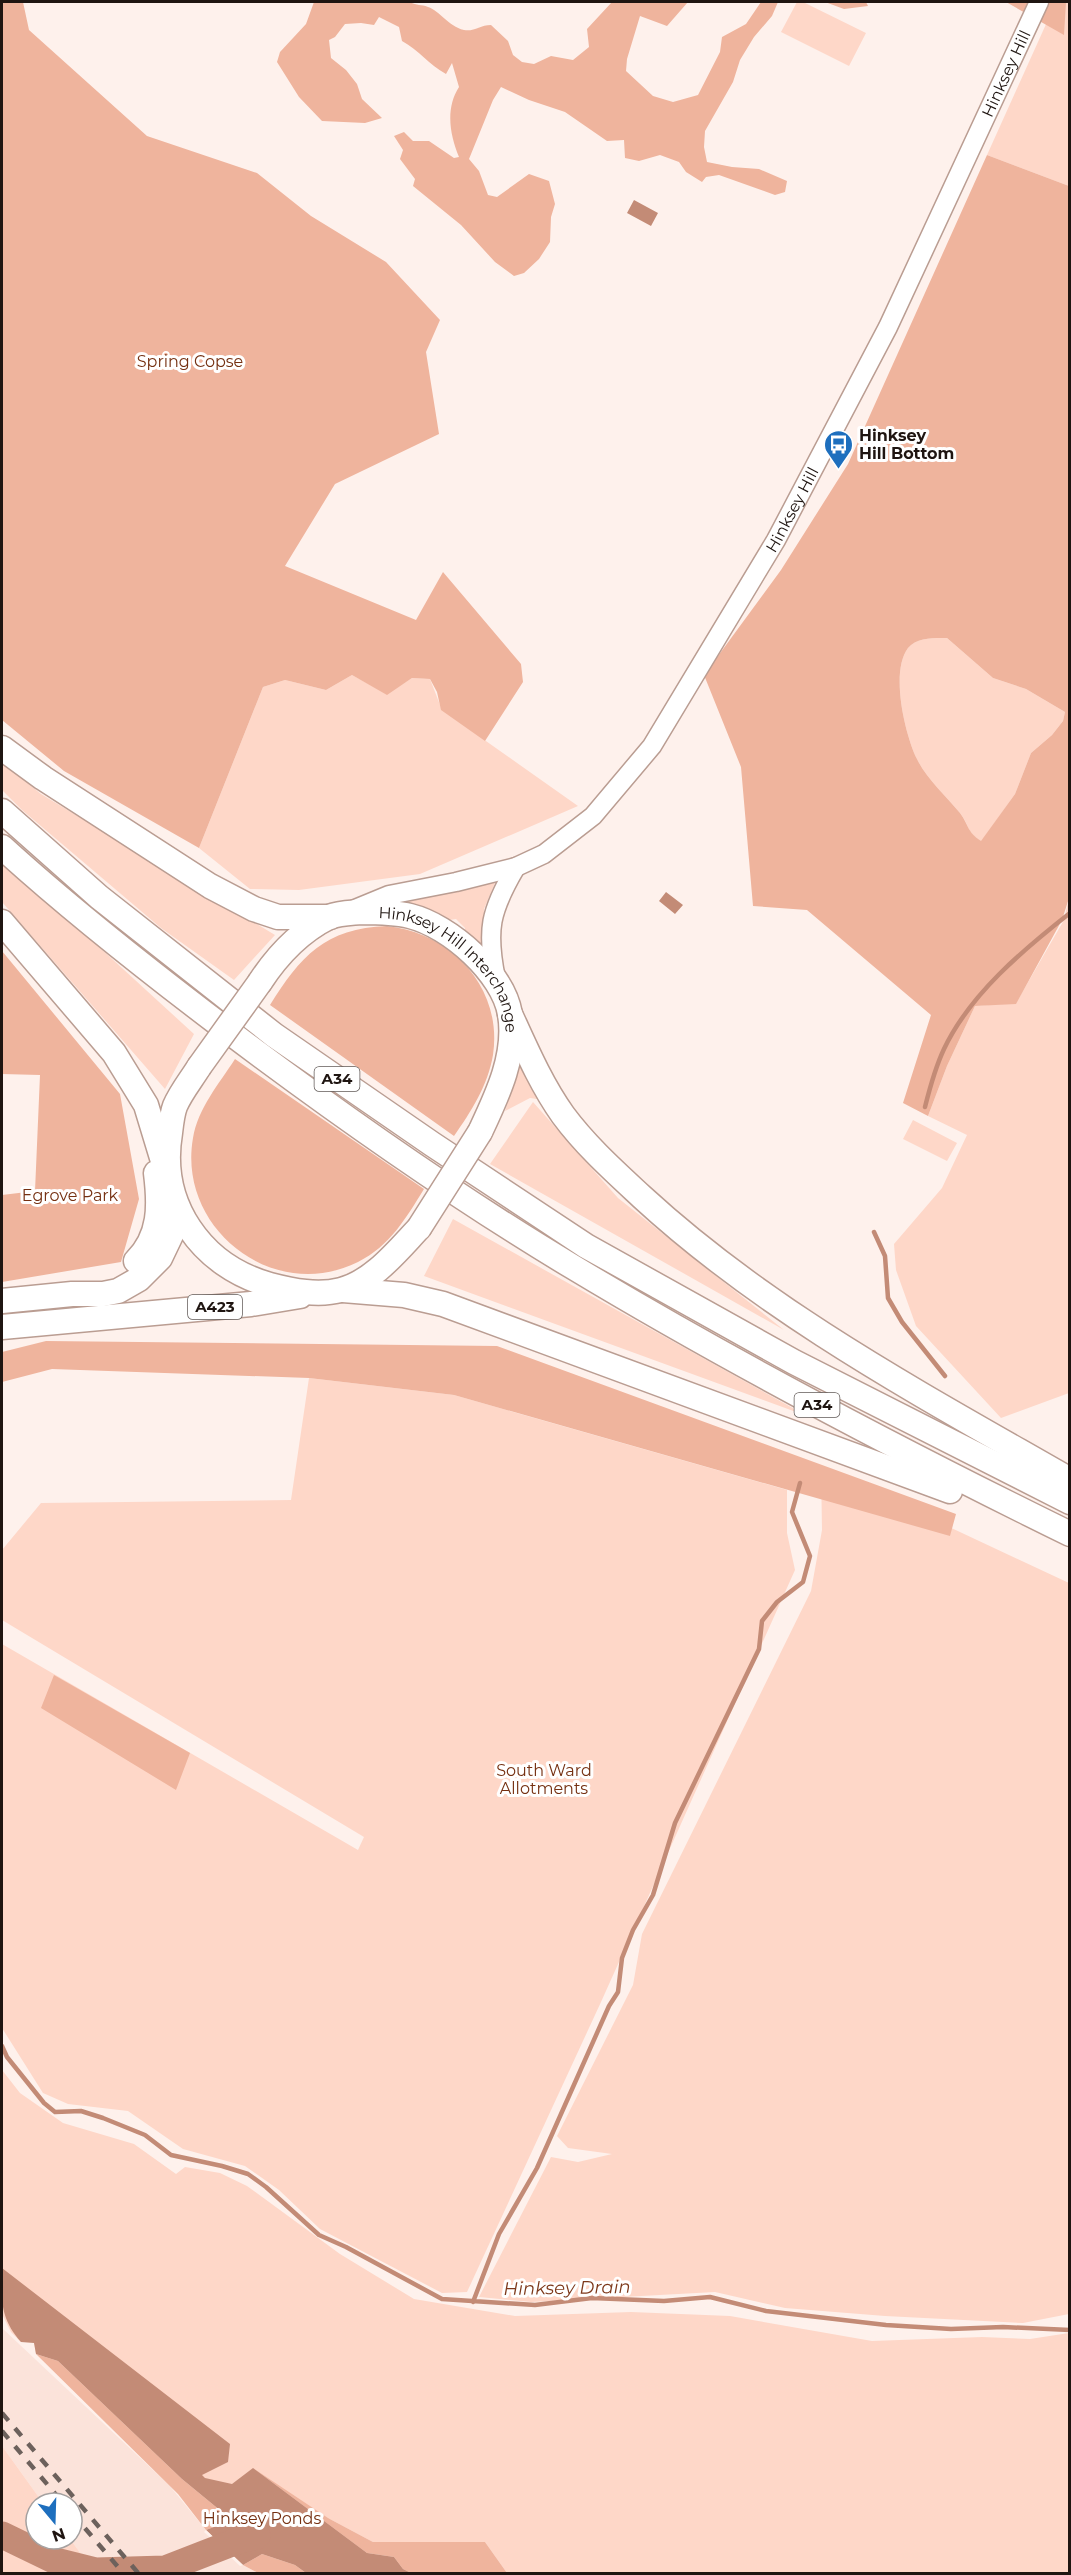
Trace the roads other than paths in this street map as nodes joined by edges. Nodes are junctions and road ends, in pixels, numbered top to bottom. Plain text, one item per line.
1 (1039, 2) edge
2 (2, 748) edge
3 (2, 811) edge
4 (2, 847) edge
5 (516, 867) junction
6 (337, 915) junction
7 (2, 922) edge
8 (497, 982) junction
9 (510, 1014) junction
10 (154, 1131) junction
11 (168, 1177) junction
12 (177, 1206) junction
13 (343, 1290) junction
14 (72, 1294) junction
15 (317, 1294) junction
16 (2, 1301) edge
17 (2, 1327) edge
18 (1070, 1480) edge
19 (1070, 1502) edge
20 (1070, 1534) edge
21 (1070, 1539) edge

1 - 5 street, Hinksey Hill
2 - 6 highway
3 - 19 highway, A34
4 - 20 highway, A34
5 - 6 street, Hinksey Hill
5 - 8 street
6 - 8 highway, Hinksey Hill Interchange
6 - 11 highway, Hinksey Hill Interchange, bridge
7 - 10 highway
8 - 9 highway, Hinksey Hill Interchange
9 - 13 highway, Hinksey Hill Interchange, bridge
9 - 18 highway
10 - 11 highway
10 - 14 highway
11 - 12 highway, Hinksey Hill Interchange
12 - 14 highway
12 - 15 highway, Hinksey Hill Interchange
13 - 15 highway, Hinksey Hill Interchange
13 - 21 highway
14 - 16 highway
15 - 17 highway, A423

